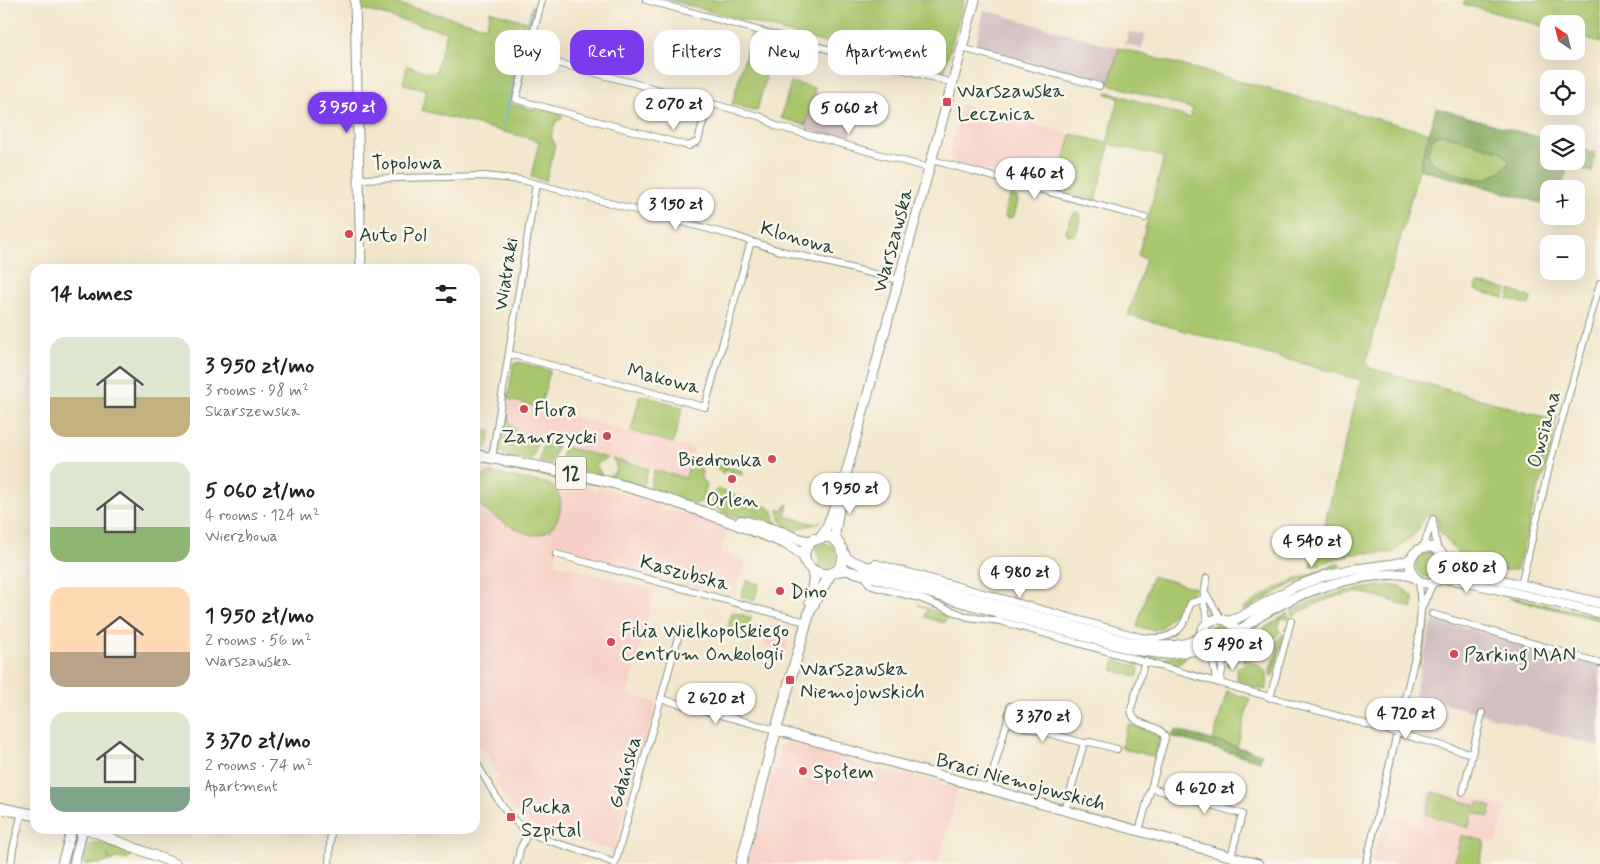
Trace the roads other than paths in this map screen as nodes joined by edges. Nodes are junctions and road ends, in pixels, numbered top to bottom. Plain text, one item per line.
1 (355, 0) edge
2 (542, 0) edge
3 (646, 0) edge
4 (975, 0) edge
5 (534, 30) edge
6 (962, 48) junction
7 (560, 64) edge
8 (522, 75) edge
9 (953, 83) junction
10 (1099, 86) dead end
11 (708, 103) junction
12 (931, 164) junction
13 (454, 177) joint
14 (360, 179) junction
15 (536, 184) junction
16 (1145, 218) dead end
17 (751, 241) junction
18 (361, 264) edge
19 (899, 280) junction
20 (1600, 283) edge
21 (508, 354) junction
22 (480, 456) edge
23 (492, 458) junction
24 (842, 489) junction
25 (716, 516) junction
26 (817, 538) junction
27 (841, 548) junction
28 (1423, 548) junction
29 (1437, 550) junction
30 (556, 554) dead end
31 (1412, 557) junction
32 (805, 559) junction
33 (1446, 563) junction
34 (812, 570) junction
35 (866, 571) junction
36 (832, 573) junction
37 (1206, 578) dead end
38 (1441, 578) junction
39 (1417, 579) junction
40 (1433, 583) junction
41 (1521, 585) junction
42 (1205, 597) junction
43 (1600, 604) edge
44 (810, 610) junction
45 (1421, 610) junction
46 (1600, 613) edge
47 (1432, 614) dead end
48 (1225, 621) junction
49 (1291, 621) dead end
50 (806, 622) junction
51 (680, 630) dead end
52 (1203, 630) junction
53 (1237, 637) junction
54 (1208, 652) junction
55 (1228, 653) junction
56 (1145, 661) junction
57 (1600, 663) edge
58 (1218, 682) junction
59 (1273, 698) junction
60 (661, 699) junction
61 (1010, 706) dead end
62 (1482, 714) dead end
63 (1007, 722) junction
64 (776, 730) junction
65 (1397, 733) junction
66 (1084, 743) junction
67 (1117, 749) dead end
68 (1472, 754) junction
69 (480, 769) edge
70 (1151, 788) junction
71 (988, 790) junction
72 (1462, 792) dead end
73 (0, 808) edge
74 (1065, 811) junction
75 (22, 812) junction
76 (30, 814) edge
77 (529, 831) junction
78 (1139, 831) junction
79 (71, 834) edge
80 (83, 834) edge
81 (98, 834) edge
82 (331, 834) edge
83 (1231, 857) junction
84 (11, 864) edge
85 (62, 864) edge
86 (74, 864) edge
87 (176, 864) edge
88 (329, 864) edge
89 (517, 864) edge
90 (615, 864) edge
91 (741, 864) edge
92 (1258, 864) edge
93 (1366, 864) edge

1 - 14 main road
2 - 5 street
3 - 9 street
4 - 6 main road, Warszawska
6 - 9 main road, Warszawska
6 - 10 street
7 - 11 street
8 - 11 street
9 - 12 main road, Warszawska
11 - 12 street
12 - 16 street
12 - 19 main road, Warszawska
13 - 14 street, Topolowa
13 - 15 street, Klonowa
14 - 18 main road
15 - 17 street, Klonowa
15 - 21 street, Wiatraki
17 - 19 street, Klonowa
17 - 21 street, Makowa
19 - 24 main road, Warszawska
20 - 41 street, Owsiana
21 - 23 street, Wiatraki
22 - 23 main road, 12
23 - 25 main road, 12
24 - 26 main road, Warszawska
24 - 27 main road, Warszawska
25 - 26 main road, 12
25 - 32 main road, 12
26 - 27 main road, 12
26 - 32 main road
27 - 35 main road
27 - 36 main road
28 - 29 main road
28 - 29 street
28 - 31 main road
29 - 33 main road
30 - 50 street, Kaszubska
31 - 39 main road
31 - 48 main road
32 - 34 main road, 12
33 - 38 main road
33 - 41 main road
34 - 36 main road
34 - 44 main road
35 - 36 main road
35 - 42 street
35 - 52 main road
35 - 54 main road
35 - 56 street
36 - 44 main road
37 - 42 street
38 - 40 main road
38 - 46 main road
39 - 40 main road
39 - 45 street
39 - 53 main road
40 - 45 street
41 - 43 main road
42 - 48 street
42 - 52 street
44 - 50 main road
45 - 65 street
47 - 57 street
48 - 52 main road
48 - 53 main road
49 - 59 street
50 - 64 main road
51 - 60 street, Gdańska
52 - 54 main road
53 - 55 main road
54 - 55 main road
54 - 58 street
55 - 58 street
56 - 58 street
56 - 70 street
58 - 59 street
59 - 65 street
60 - 64 street
60 - 90 street, Gdańska
61 - 63 street
62 - 68 street
63 - 66 street
63 - 71 street
64 - 71 main road, Braci Niemojowskich
64 - 91 main road
65 - 68 street
65 - 93 street
66 - 67 street
66 - 74 street
68 - 72 street
69 - 77 street
70 - 78 street
70 - 83 street
71 - 74 main road, Braci Niemojowskich
73 - 75 main road
74 - 78 main road, Braci Niemojowskich
75 - 76 main road
75 - 84 street
77 - 89 street
77 - 90 street
78 - 83 main road, Braci Niemojowskich
79 - 85 main road
80 - 86 main road
81 - 87 main road
82 - 88 street
83 - 92 main road, Braci Niemojowskich

